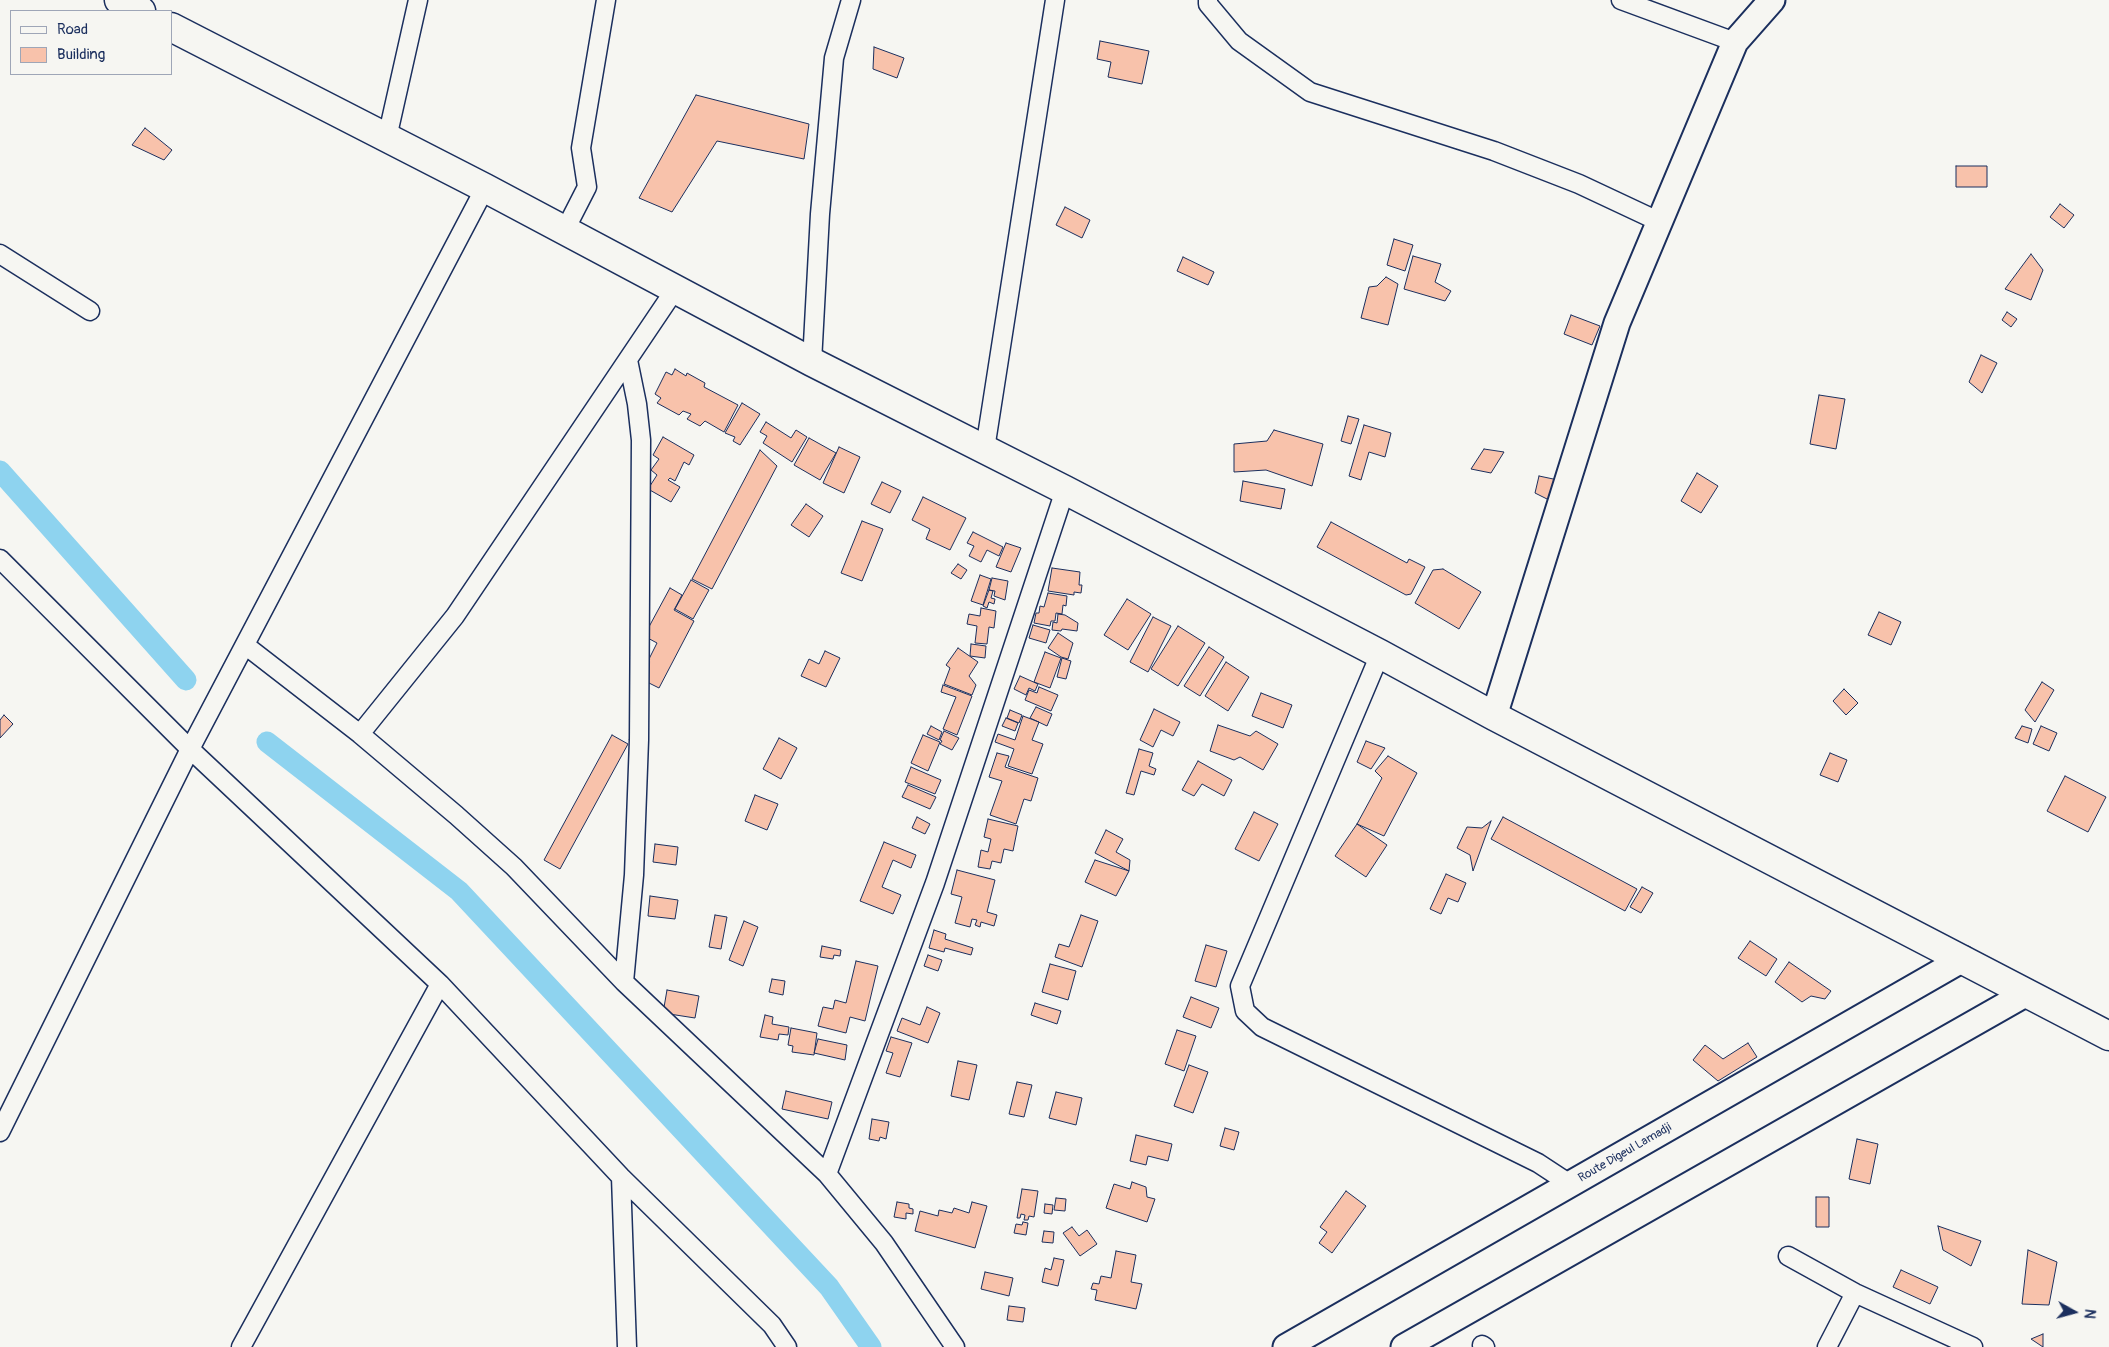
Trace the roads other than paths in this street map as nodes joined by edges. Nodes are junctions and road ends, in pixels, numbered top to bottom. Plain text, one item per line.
1 (119, 0) edge
2 (418, 0) edge
3 (606, 0) edge
4 (851, 0) edge
5 (1055, 0) edge
6 (1208, 0) edge
7 (1621, 0) edge
8 (1772, 0) edge
9 (139, 10) edge
10 (172, 28) edge
11 (1735, 42) junction
12 (387, 138) junction
13 (485, 188) junction
14 (1660, 222) junction
15 (565, 230) junction
16 (0, 254) edge
17 (676, 288) junction
18 (90, 310) dead end
19 (628, 360) junction
20 (812, 362) junction
21 (985, 449) junction
22 (1066, 490) junction
23 (0, 559) edge
24 (245, 645) junction
25 (1380, 654) junction
26 (1494, 716) junction
27 (360, 734) junction
28 (190, 749) junction
29 (1963, 959) junction
30 (624, 982) junction
31 (440, 984) junction
32 (2027, 993) junction
33 (2109, 1036) edge
34 (0, 1132) edge
35 (828, 1174) junction
36 (622, 1177) junction
37 (1570, 1184) junction
38 (1788, 1256) dead end
39 (1855, 1293) junction
40 (241, 1347) edge
41 (627, 1347) edge
42 (787, 1347) edge
43 (955, 1347) edge
44 (1286, 1347) edge
45 (1404, 1347) edge
46 (1827, 1347) edge
47 (1973, 1347) edge

1 - 9 highway
2 - 12 street
3 - 15 street
4 - 20 street
5 - 21 street
6 - 14 street
7 - 11 street
8 - 11 main road
10 - 12 highway
11 - 14 main road
12 - 13 highway
13 - 15 highway
13 - 24 street
14 - 26 main road
15 - 17 highway
16 - 18 street
17 - 19 street
17 - 20 highway
19 - 27 street
19 - 30 street
20 - 21 highway
21 - 22 highway
22 - 25 highway
22 - 35 street
23 - 28 street
24 - 27 street
24 - 28 street
25 - 26 highway
25 - 37 street
26 - 29 highway
27 - 30 street
28 - 31 street
28 - 34 street
29 - 32 highway
29 - 37 main road, Route Digeul Lamadji
30 - 35 street
31 - 36 street
31 - 40 street
32 - 33 highway
32 - 45 main road
35 - 43 street
36 - 41 street
36 - 42 street
37 - 44 main road, Route Digeul Lamadji
38 - 39 street
39 - 46 street
39 - 47 street

